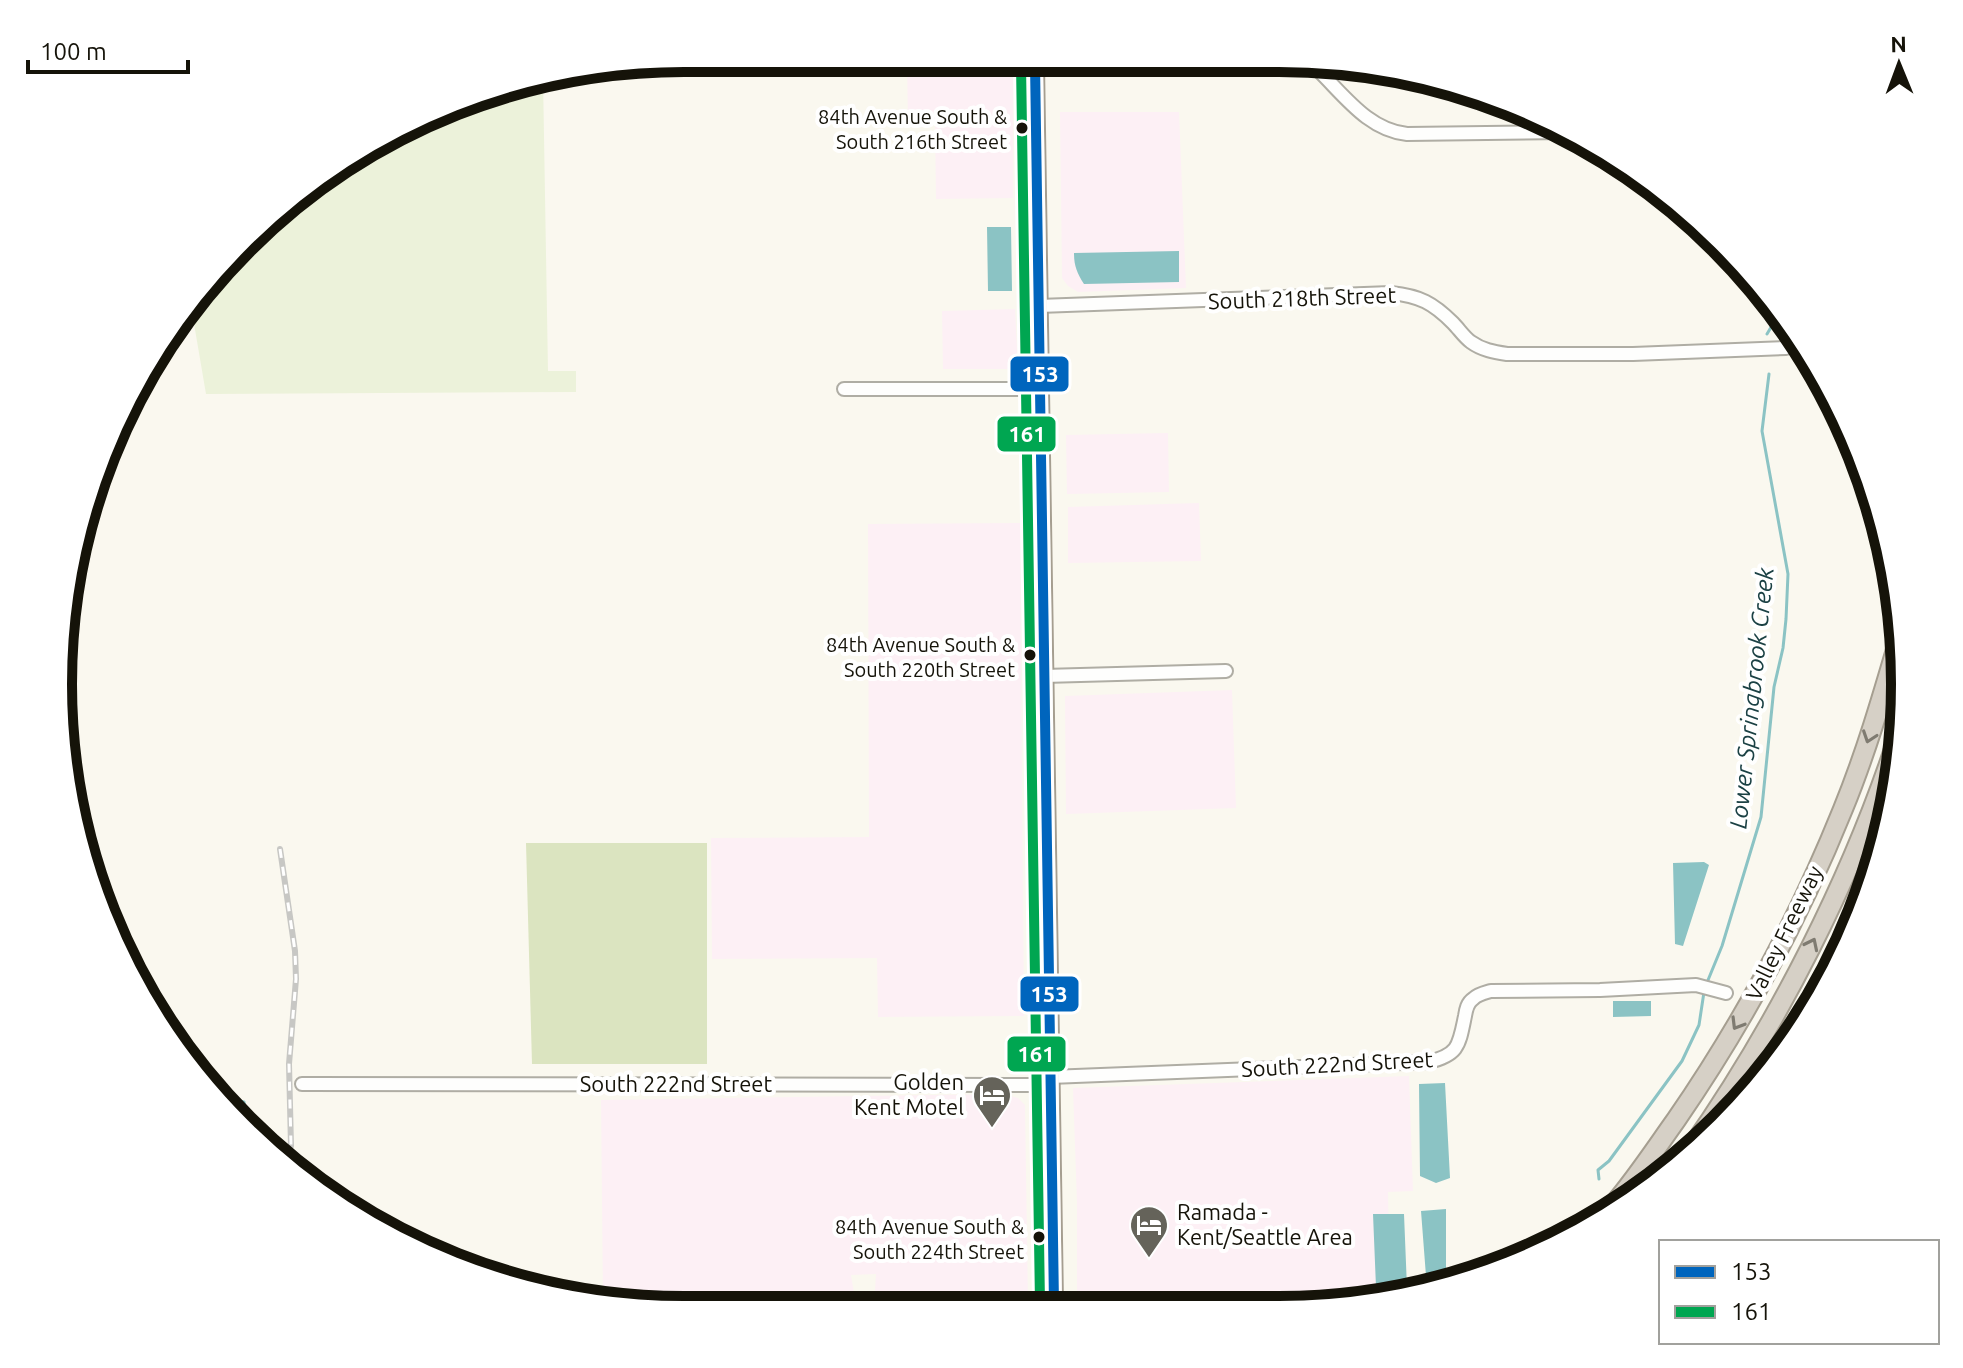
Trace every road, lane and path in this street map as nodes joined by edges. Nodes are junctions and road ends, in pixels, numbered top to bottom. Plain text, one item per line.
1 (1035, 72) edge
2 (1321, 73) edge
3 (1544, 132) edge
4 (1039, 306) junction
5 (1786, 348) dead end
6 (844, 389) dead end
7 (1040, 389) junction
8 (1891, 668) edge
9 (1226, 671) dead end
10 (1044, 676) junction
11 (1884, 775) edge
12 (1726, 993) dead end
13 (1050, 1081) junction
14 (302, 1084) dead end
15 (1712, 1117) edge
16 (1626, 1188) edge
17 (1053, 1277) junction
18 (1048, 1296) edge
19 (1054, 1296) edge
20 (1061, 1296) edge

1 - 4 main road
2 - 3 street
4 - 5 street, South 218th Street
4 - 7 main road
6 - 7 street
7 - 10 main road
8 -> 16 highway, Valley Freeway
9 - 10 street
10 - 13 main road
15 -> 11 highway, Valley Freeway
12 - 13 street, South 222nd Street
13 - 14 street, South 222nd Street
13 - 17 main road
17 - 18 main road
17 - 19 main road
17 - 20 main road

